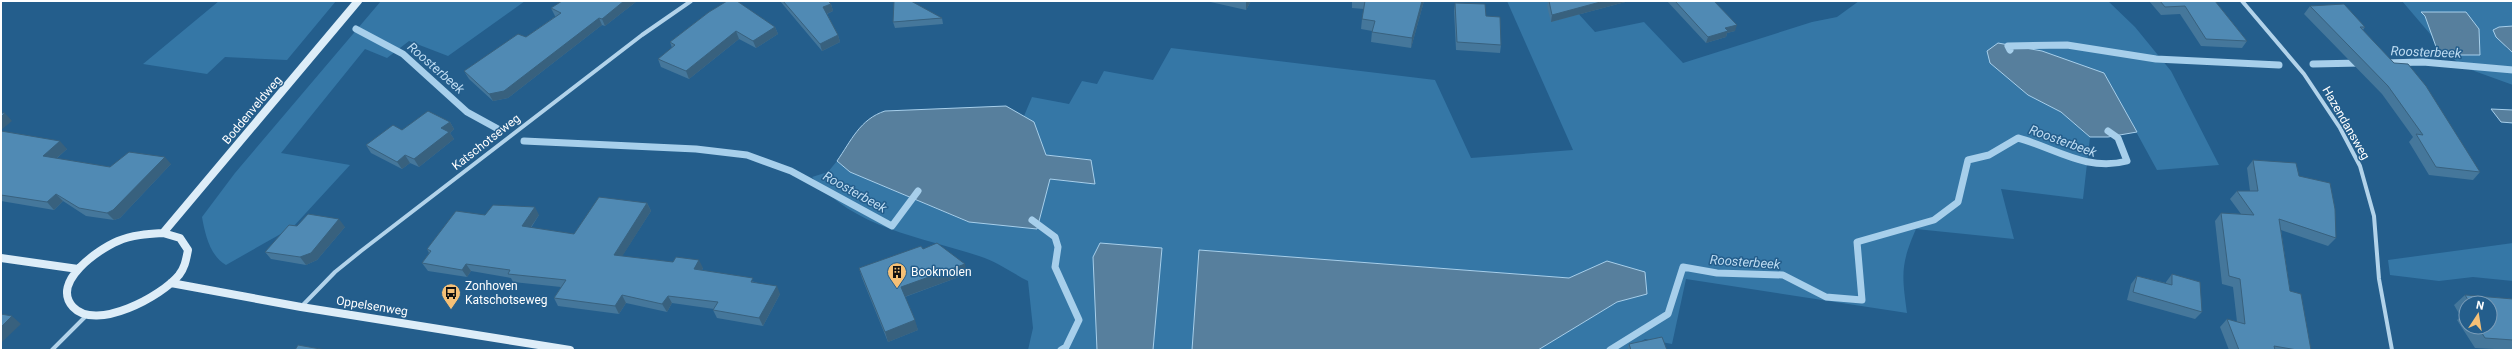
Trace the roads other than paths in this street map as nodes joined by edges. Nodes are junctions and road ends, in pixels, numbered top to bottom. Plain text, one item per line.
1 (358, 1) edge
2 (690, 1) edge
3 (2242, 1) edge
4 (163, 233) junction
5 (1, 258) edge
6 (78, 269) junction
7 (171, 283) junction
8 (301, 307) junction
9 (88, 314) junction
10 (52, 350) edge
11 (570, 350) edge
12 (2392, 350) edge

1 - 4 street, Boddenveldweg
2 - 8 street, Katschotseweg
3 - 12 street, Hazendansweg
4 - 6 street
4 - 7 street
5 - 6 street
6 - 9 street
7 - 8 street, Oppelsenweg
7 - 9 street
8 - 11 street, Oppelsenweg
9 - 10 street

